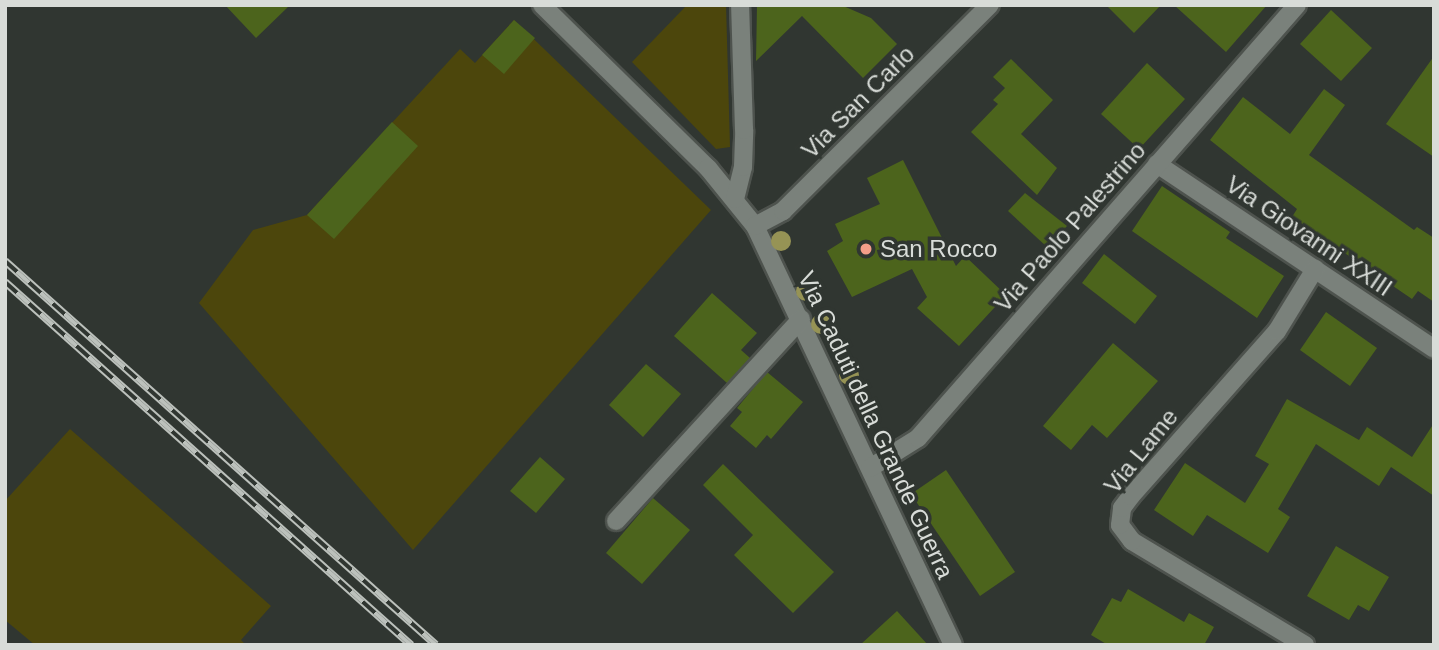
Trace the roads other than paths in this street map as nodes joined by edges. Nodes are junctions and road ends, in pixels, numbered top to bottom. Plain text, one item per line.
1 (542, 5) edge
2 (740, 5) edge
3 (990, 5) edge
4 (1297, 5) edge
5 (1157, 164) junction
6 (736, 199) junction
7 (755, 226) junction
8 (1315, 269) junction
9 (801, 320) junction
10 (1434, 349) edge
11 (870, 468) junction
12 (616, 521) dead end
13 (953, 645) edge
14 (1305, 645) edge

1 - 6 street, Via Caduti della Grande Guerra
2 - 6 street
3 - 7 street, Via San Carlo
4 - 5 street, Via Paolo Palestrino
5 - 8 street, Via Giovanni XXIII
5 - 11 street, Via Paolo Palestrino
6 - 7 street, Via Caduti della Grande Guerra
7 - 9 street, Via Caduti della Grande Guerra
8 - 10 street, Via Giovanni XXIII
8 - 14 street, Via Lame
9 - 11 street, Via Caduti della Grande Guerra
9 - 12 street
11 - 13 street, Via Caduti della Grande Guerra

